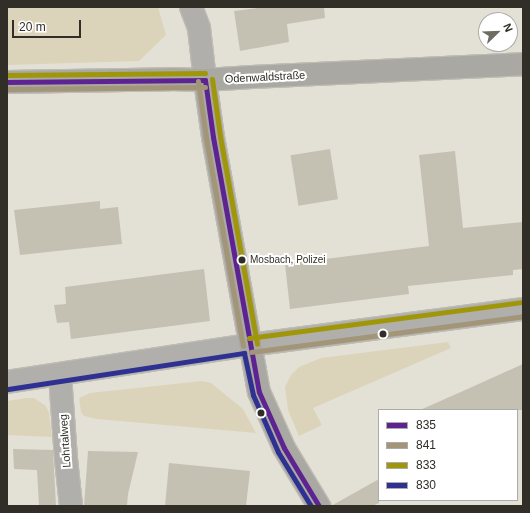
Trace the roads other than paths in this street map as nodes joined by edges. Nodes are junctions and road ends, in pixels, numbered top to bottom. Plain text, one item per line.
1 (192, 7) edge
2 (523, 64) edge
3 (205, 80) junction
4 (7, 82) edge
5 (523, 309) edge
6 (250, 345) junction
7 (60, 375) junction
8 (7, 382) edge
9 (71, 506) edge
10 (319, 506) edge

1 - 3 street
2 - 3 main road, Odenwaldstraße
3 - 4 main road, Odenwaldstraße
3 - 6 main road
5 - 6 street
6 - 7 street
6 - 10 main road
7 - 8 street
7 - 9 street, Lohrtalweg

